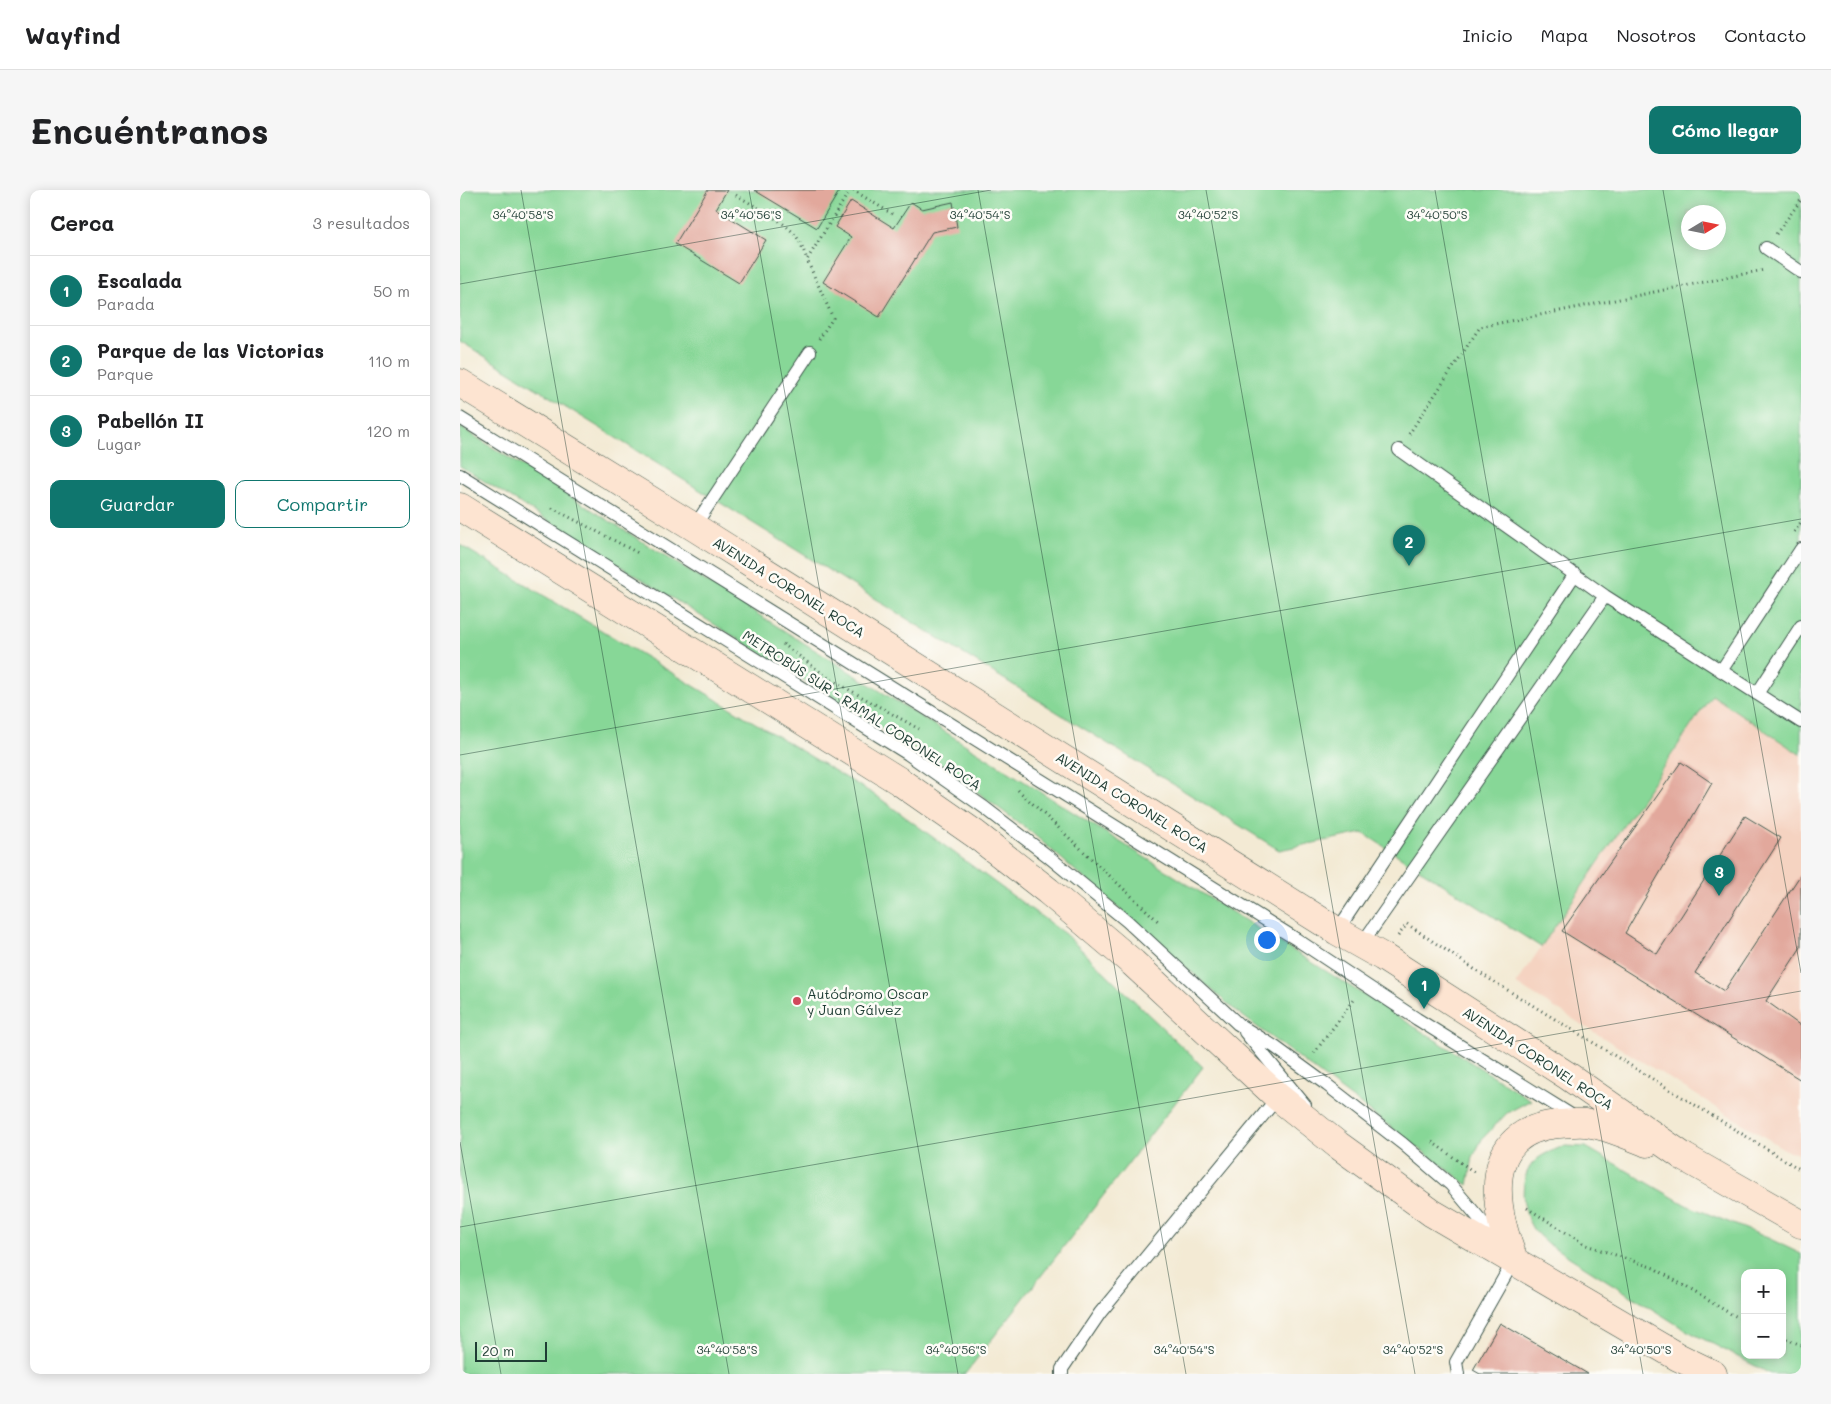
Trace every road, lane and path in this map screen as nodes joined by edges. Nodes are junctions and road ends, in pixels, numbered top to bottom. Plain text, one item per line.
1 (852, 190) edge
2 (736, 195) dead end
3 (1801, 200) edge
4 (892, 214) dead end
5 (1766, 248) joint
6 (807, 260) junction
7 (1796, 268) edge
8 (810, 352) joint
9 (460, 383) edge
10 (460, 418) edge
11 (1399, 450) joint
12 (460, 475) edge
13 (460, 507) edge
14 (694, 527) junction
15 (1801, 549) edge
16 (1575, 574) junction
17 (1605, 596) junction
18 (1801, 626) edge
19 (1721, 671) junction
20 (1757, 694) junction
21 (1801, 722) edge
22 (1407, 924) dead end
23 (1337, 931) junction
24 (1361, 945) junction
25 (1365, 985) junction
26 (1238, 1024) junction
27 (1312, 1056) dead end
28 (1278, 1097) junction
29 (1582, 1122) junction
30 (1338, 1146) junction
31 (1684, 1157) junction
32 (1801, 1170) edge
33 (1797, 1219) edge
34 (1514, 1260) junction
35 (1786, 1338) edge
36 (1801, 1344) edge
37 (1682, 1366) edge
38 (1062, 1374) edge
39 (1458, 1374) edge
40 (1713, 1374) edge

1 - 4 path
1 - 6 path
2 - 6 path
3 - 5 path
5 - 7 lane
6 - 8 path
7 - 11 path
8 - 14 lane
9 - 14 main road, AVENIDA CORONEL ROCA
10 - 25 lane
11 - 16 lane
12 - 26 lane, METROBÚS SUR - RAMAL CORONEL ROCA
13 - 28 main road
14 - 23 main road, AVENIDA CORONEL ROCA
15 - 19 lane
16 - 17 lane
16 - 23 lane
17 - 19 lane
17 - 24 lane
18 - 20 lane
19 - 20 lane
20 - 21 lane
22 - 32 path
23 - 24 main road, AVENIDA CORONEL ROCA
24 - 31 main road, AVENIDA CORONEL ROCA
25 - 27 path
25 - 29 lane
26 - 30 lane
26 - 34 lane, METROBÚS SUR - RAMAL CORONEL ROCA
28 - 30 main road
28 - 38 lane
29 - 31 main road
29 - 34 main road
30 - 34 main road
31 - 33 main road, AVENIDA CORONEL ROCA
34 - 37 main road
34 - 39 lane
35 - 36 path
37 - 40 main road

